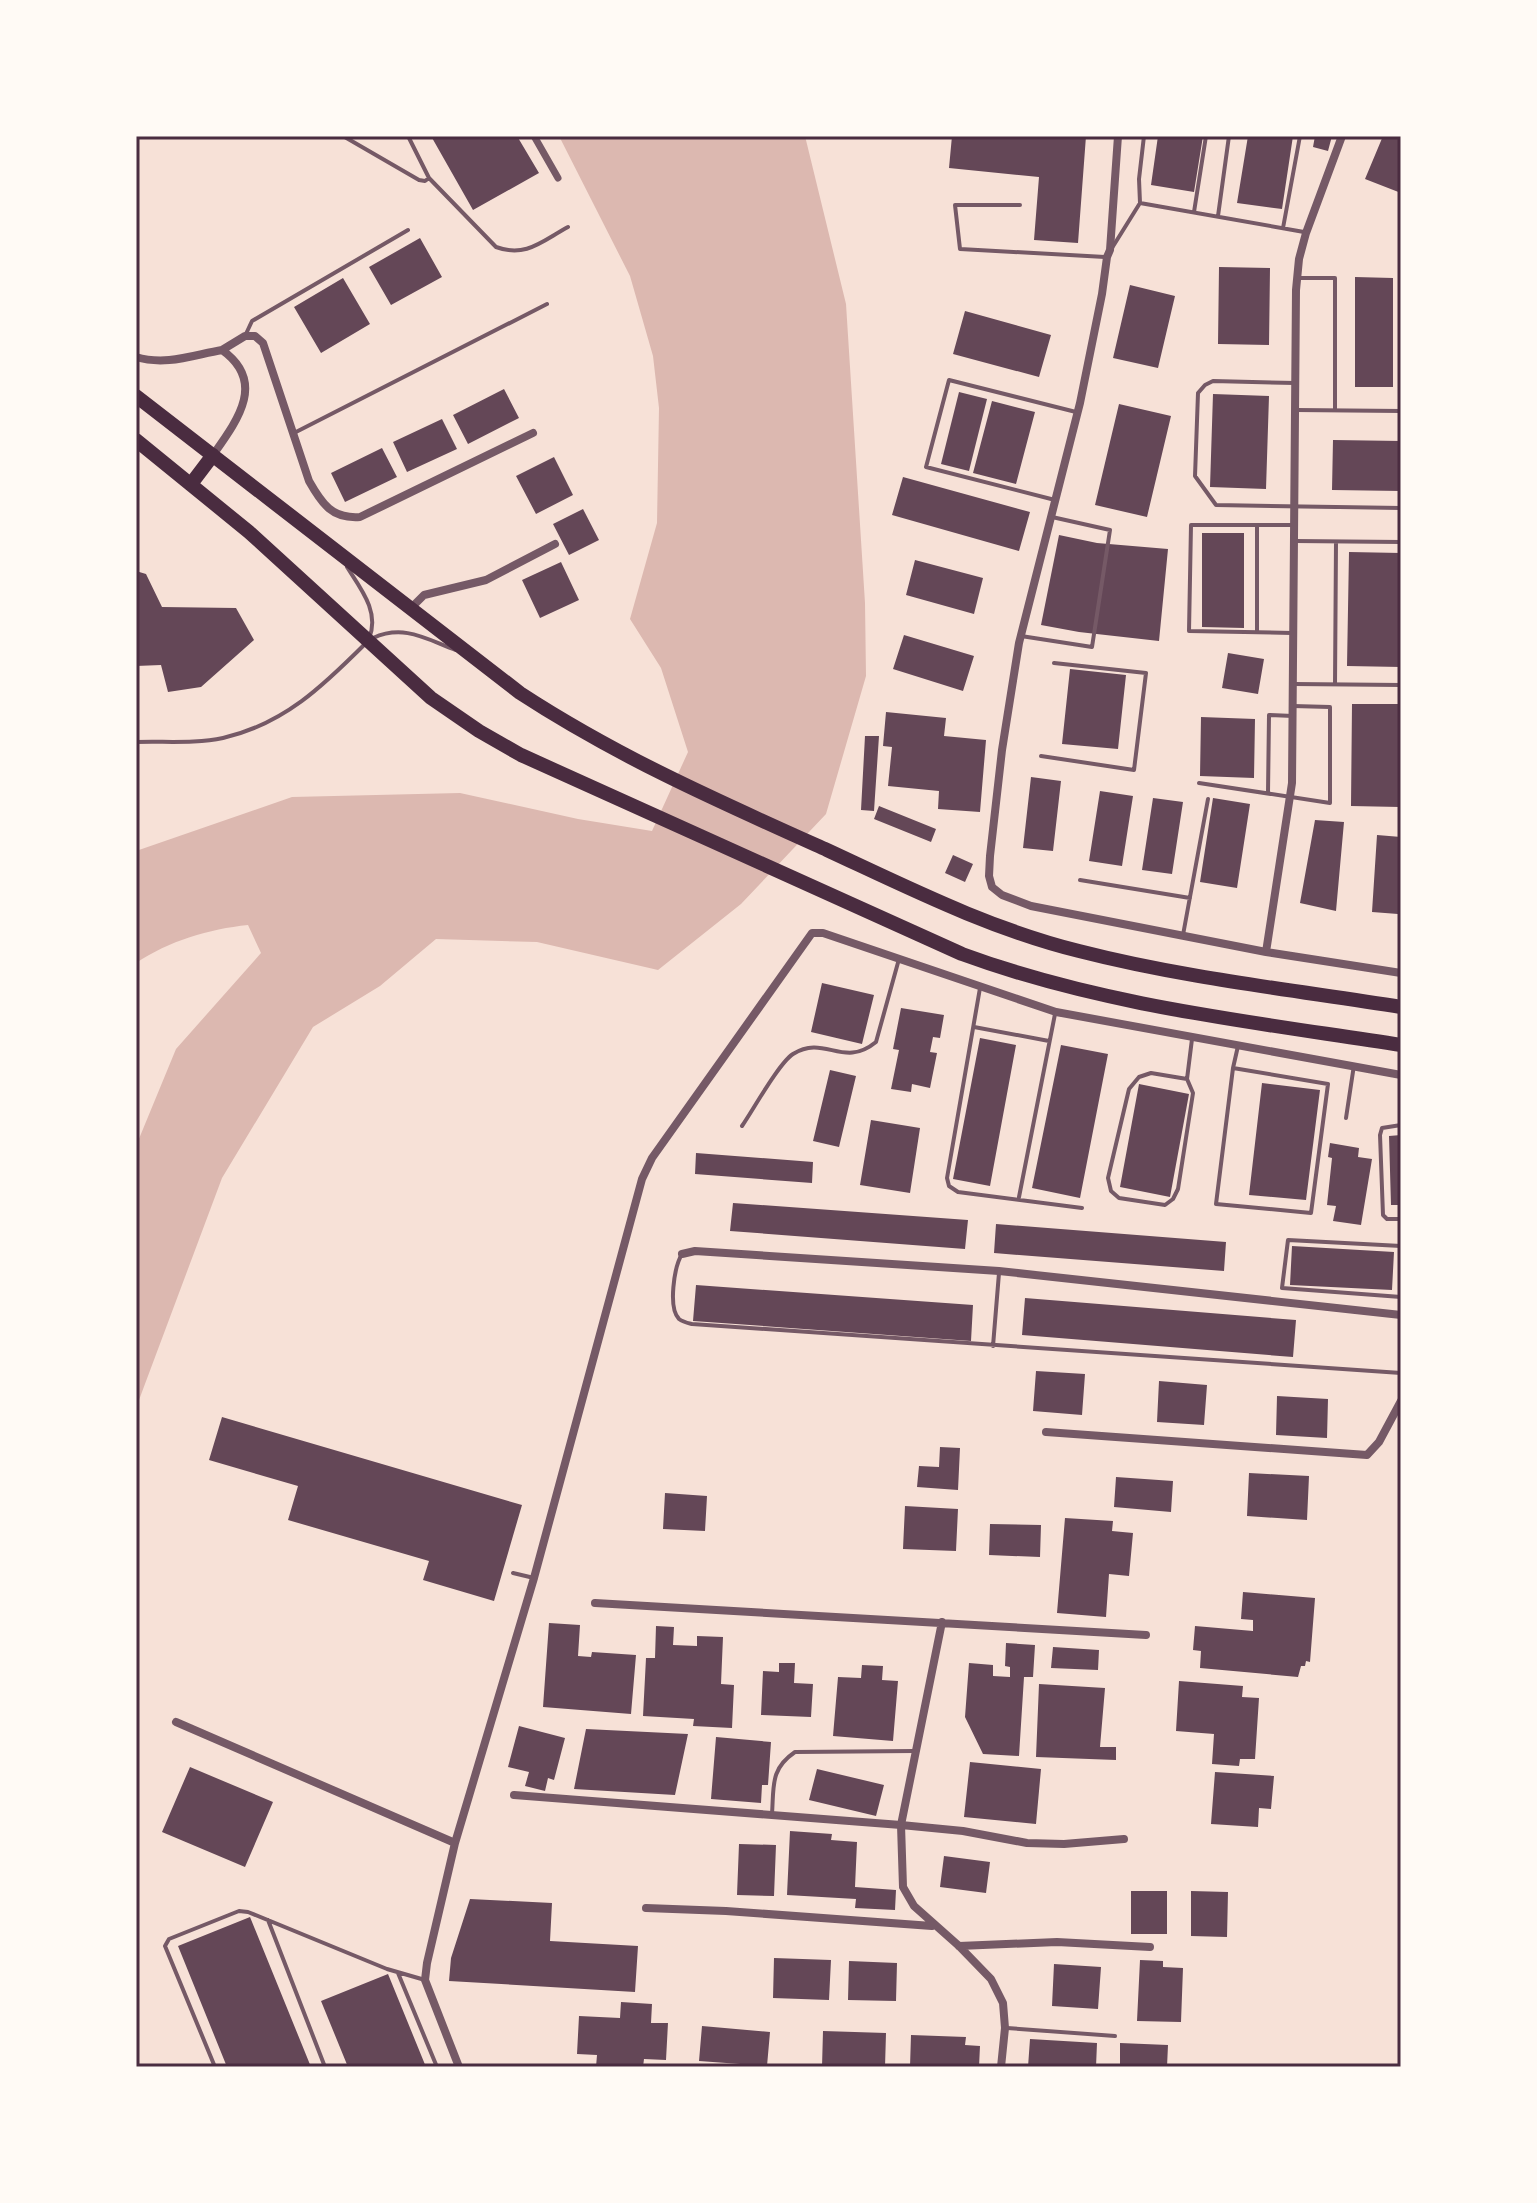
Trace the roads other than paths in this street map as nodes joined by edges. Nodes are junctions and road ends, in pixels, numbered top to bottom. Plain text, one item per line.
1 (343, 136) edge
2 (408, 136) edge
3 (534, 136) edge
4 (1118, 136) edge
5 (1144, 136) edge
6 (1206, 136) edge
7 (1229, 136) edge
8 (1300, 136) edge
9 (1342, 136) edge
10 (429, 178) junction
11 (558, 178) dead end
12 (1140, 203) junction
13 (1020, 205) dead end
14 (1194, 212) junction
15 (1218, 216) junction
16 (568, 227) dead end
17 (1283, 228) junction
18 (408, 230) dead end
19 (1306, 233) junction
20 (1108, 254) junction
21 (1297, 278) junction
22 (547, 304) dead end
23 (245, 336) junction
24 (222, 350) junction
25 (136, 357) edge
26 (1296, 383) junction
27 (136, 396) edge
28 (1296, 410) junction
29 (1335, 410) junction
30 (1401, 411) edge
31 (1078, 412) junction
32 (294, 433) junction
33 (533, 433) dead end
34 (136, 440) edge
35 (213, 455) junction
36 (191, 484) junction
37 (1055, 500) junction
38 (1295, 507) junction
39 (1401, 508) edge
40 (1051, 517) junction
41 (1257, 525) junction
42 (1295, 525) junction
43 (1295, 541) junction
44 (1336, 542) junction
45 (1401, 542) edge
46 (555, 544) dead end
47 (338, 552) junction
48 (411, 608) junction
49 (1257, 632) junction
50 (1294, 633) junction
51 (1021, 636) junction
52 (368, 641) junction
53 (471, 656) junction
54 (1054, 663) dead end
55 (1294, 684) junction
56 (1335, 684) junction
57 (1401, 685) edge
58 (1293, 711) junction
59 (136, 742) edge
60 (1041, 756) dead end
61 (1199, 783) dead end
62 (1268, 793) junction
63 (1291, 796) junction
64 (1208, 799) dead end
65 (1080, 880) dead end
66 (1190, 898) junction
67 (1183, 937) junction
68 (1266, 952) junction
69 (899, 957) junction
70 (1401, 973) edge
71 (980, 988) junction
72 (1401, 1007) edge
73 (1056, 1012) junction
74 (974, 1027) junction
75 (1192, 1037) junction
76 (1049, 1041) junction
77 (1238, 1045) junction
78 (1401, 1045) edge
79 (1354, 1065) junction
80 (1233, 1068) junction
81 (1401, 1075) edge
82 (1187, 1079) junction
83 (1346, 1118) dead end
84 (1401, 1125) edge
85 (742, 1126) dead end
86 (1019, 1198) junction
87 (1082, 1208) dead end
88 (1401, 1219) edge
89 (1401, 1246) edge
90 (682, 1254) joint
91 (999, 1271) junction
92 (1401, 1297) edge
93 (1401, 1315) edge
94 (993, 1346) junction
95 (1401, 1373) edge
96 (1401, 1401) edge
97 (1046, 1432) dead end
98 (513, 1573) dead end
99 (534, 1578) junction
100 (595, 1603) dead end
101 (942, 1622) junction
102 (1146, 1635) dead end
103 (176, 1722) dead end
104 (917, 1751) junction
105 (514, 1795) dead end
106 (772, 1814) junction
107 (901, 1825) junction
108 (1124, 1839) dead end
109 (455, 1843) junction
110 (646, 1908) dead end
111 (268, 1920) junction
112 (933, 1926) junction
113 (959, 1946) junction
114 (1150, 1947) dead end
115 (398, 1973) junction
116 (425, 1980) junction
117 (1005, 2028) junction
118 (1115, 2036) dead end
119 (215, 2067) edge
120 (325, 2067) edge
121 (437, 2067) edge
122 (459, 2067) edge
123 (1001, 2067) edge

1 - 10 lane
2 - 10 lane
3 - 11 street
4 - 20 street
5 - 12 lane
6 - 14 lane
7 - 15 lane
8 - 17 lane
9 - 19 street
10 - 16 lane
12 - 14 lane
12 - 20 lane
13 - 20 lane
14 - 15 lane
15 - 17 lane
17 - 19 lane
18 - 23 lane
19 - 21 street
20 - 31 street
21 - 26 street
21 - 29 lane
22 - 32 lane
23 - 24 street
23 - 32 street
24 - 25 street
24 - 35 street
26 - 28 street
26 - 38 lane
27 - 35 main road
28 - 29 lane
28 - 38 street
29 - 30 lane
31 - 37 street
31 - 37 lane
32 - 33 street
34 - 36 main road
35 - 36 main road
35 - 47 main road
36 - 52 main road
37 - 40 street
38 - 39 lane
38 - 42 street
40 - 51 street
40 - 51 lane
41 - 42 lane
41 - 49 lane
41 - 49 lane
42 - 43 street
43 - 44 lane
43 - 50 street
44 - 45 lane
44 - 56 lane
46 - 48 street
47 - 48 main road
47 - 52 lane
48 - 53 main road
49 - 50 lane
50 - 55 street
51 - 67 street
52 - 53 lane
52 - 59 lane
52 - 78 main road
53 - 72 main road
54 - 60 lane
55 - 56 lane
55 - 58 street
56 - 57 lane
58 - 62 lane
58 - 63 street
58 - 63 lane
61 - 62 lane
62 - 63 lane
63 - 68 street
64 - 66 lane
65 - 66 lane
66 - 67 lane
67 - 68 street
68 - 70 street
69 - 71 street
69 - 85 lane
69 - 99 street
71 - 73 street
71 - 74 lane
73 - 75 street
73 - 76 lane
74 - 76 lane
74 - 86 lane
75 - 77 street
75 - 82 lane
76 - 86 lane
77 - 79 street
77 - 80 lane
79 - 81 street
79 - 83 lane
80 - 80 lane
82 - 82 lane
84 - 88 lane
86 - 87 lane
89 - 92 lane
90 - 91 street
90 - 94 lane
91 - 93 street
91 - 94 lane
94 - 95 lane
96 - 97 street
98 - 99 lane
99 - 109 street
100 - 101 street
101 - 102 street
101 - 104 street
103 - 109 street
104 - 106 lane
104 - 107 street
105 - 106 street
106 - 107 street
107 - 108 street
107 - 112 street
109 - 116 street
110 - 112 street
111 - 115 lane
111 - 119 lane
111 - 120 lane
112 - 113 street
113 - 114 street
113 - 117 street
115 - 116 lane
115 - 121 lane
116 - 122 street
117 - 118 lane
117 - 123 street

